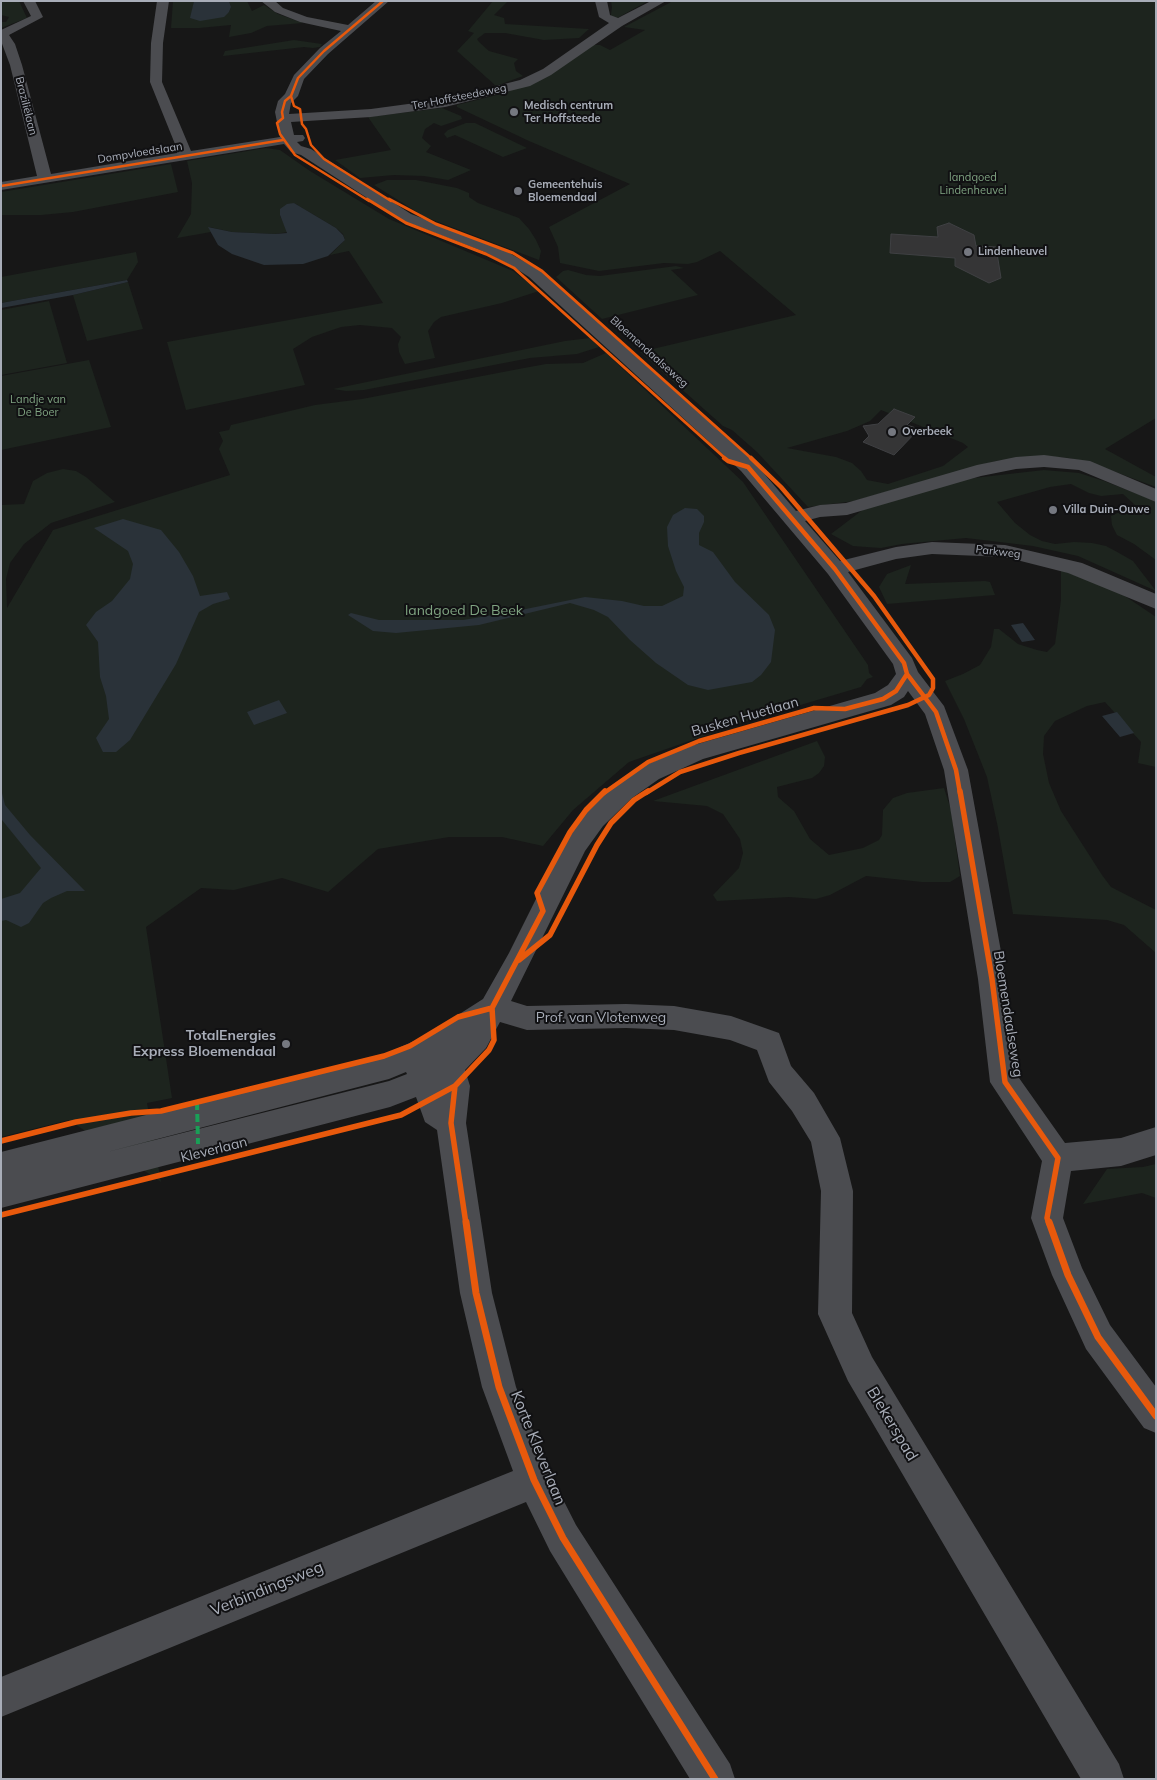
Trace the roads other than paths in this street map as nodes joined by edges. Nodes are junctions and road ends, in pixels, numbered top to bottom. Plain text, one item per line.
1 (29, 1) edge
2 (163, 1) edge
3 (267, 1) edge
4 (383, 1) edge
5 (601, 1) edge
6 (660, 1) edge
7 (618, 23) junction
8 (350, 29) junction
9 (2, 35) edge
10 (293, 133) junction
11 (184, 153) junction
12 (44, 175) junction
13 (1, 177) edge
14 (1, 186) edge
15 (1156, 496) edge
16 (797, 524) junction
17 (835, 569) junction
18 (1156, 602) edge
19 (907, 674) junction
20 (492, 1008) junction
21 (769, 1042) joint
22 (431, 1062) junction
23 (1156, 1141) edge
24 (1058, 1158) junction
25 (1, 1166) edge
26 (1, 1193) edge
27 (1156, 1416) edge
28 (534, 1480) junction
29 (1, 1697) edge
30 (716, 1779) edge
31 (1104, 1779) edge

1 - 9 street
2 - 11 street
3 - 8 street
4 - 8 street
5 - 7 street
6 - 7 street, Ter Hoffsteedeweg
7 - 10 street, Ter Hoffsteedeweg
8 - 10 street
9 - 12 street, Braziliëlaan
10 - 11 street, Dompvloedslaan
10 - 16 street, Bloemendaalseweg
11 - 12 street, Dompvloedslaan
12 - 13 street, Dompvloedslaan
12 - 14 street, Dompvloedslaan
15 - 16 street
16 - 17 street, Bloemendaalseweg
17 - 18 street, Parkweg
17 - 19 street, Bloemendaalseweg
19 - 20 street, Busken Huetlaan
19 - 24 street, Bloemendaalseweg
20 - 21 street, Prof. van Vlotenweg
20 - 22 street, Busken Huetlaan
21 - 31 street, Blekerspad
22 - 25 street
22 - 26 street, Kleverlaan
22 - 28 street, Korte Kleverlaan
23 - 24 street
24 - 27 street
28 - 29 street, Verbindingsweg
28 - 30 street, Korte Kleverlaan

